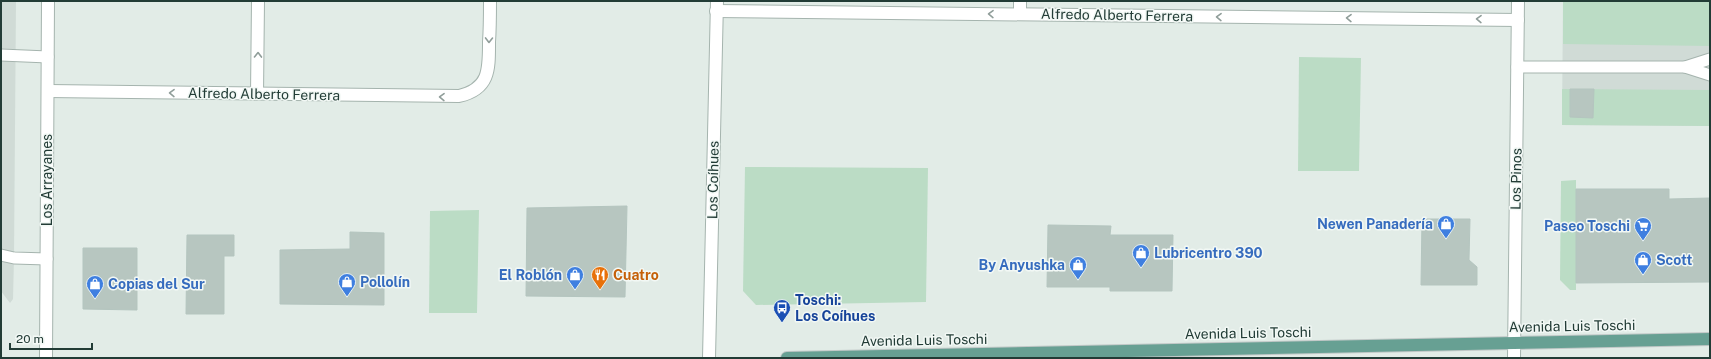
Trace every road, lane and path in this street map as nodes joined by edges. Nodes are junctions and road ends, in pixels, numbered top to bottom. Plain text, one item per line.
1 (48, 1) edge
2 (258, 1) edge
3 (490, 1) edge
4 (1020, 1) edge
5 (1518, 1) edge
6 (717, 6) edge
7 (1020, 14) junction
8 (1518, 20) junction
9 (1, 55) edge
10 (48, 57) junction
11 (1710, 59) edge
12 (1517, 67) junction
13 (1685, 67) junction
14 (1710, 75) edge
15 (48, 91) junction
16 (257, 94) junction
17 (1, 254) edge
18 (47, 259) junction
19 (1710, 339) edge
20 (1514, 342) junction
21 (46, 358) edge
22 (709, 358) edge
23 (787, 358) edge
24 (1514, 358) edge

1 - 10 street, Los Arrayanes
16 -> 2 street
3 -> 16 street, Alfredo Alberto Ferrera
4 - 7 street
5 - 8 street, Los Pinos
7 -> 6 street, Alfredo Alberto Ferrera
6 - 22 street, Los Coíhues
8 -> 7 street, Alfredo Alberto Ferrera
8 - 12 street, Los Pinos
9 - 10 lane
10 - 15 street, Los Arrayanes
11 - 13 lane
12 - 13 lane
12 - 20 street, Los Pinos
13 - 14 lane
16 -> 15 street, Alfredo Alberto Ferrera
15 - 18 street, Los Arrayanes
17 - 18 lane
18 - 21 street, Los Arrayanes
19 - 20 main road, Avenida Luis Toschi
20 - 23 main road, Avenida Luis Toschi
20 - 24 street, Los Pinos

